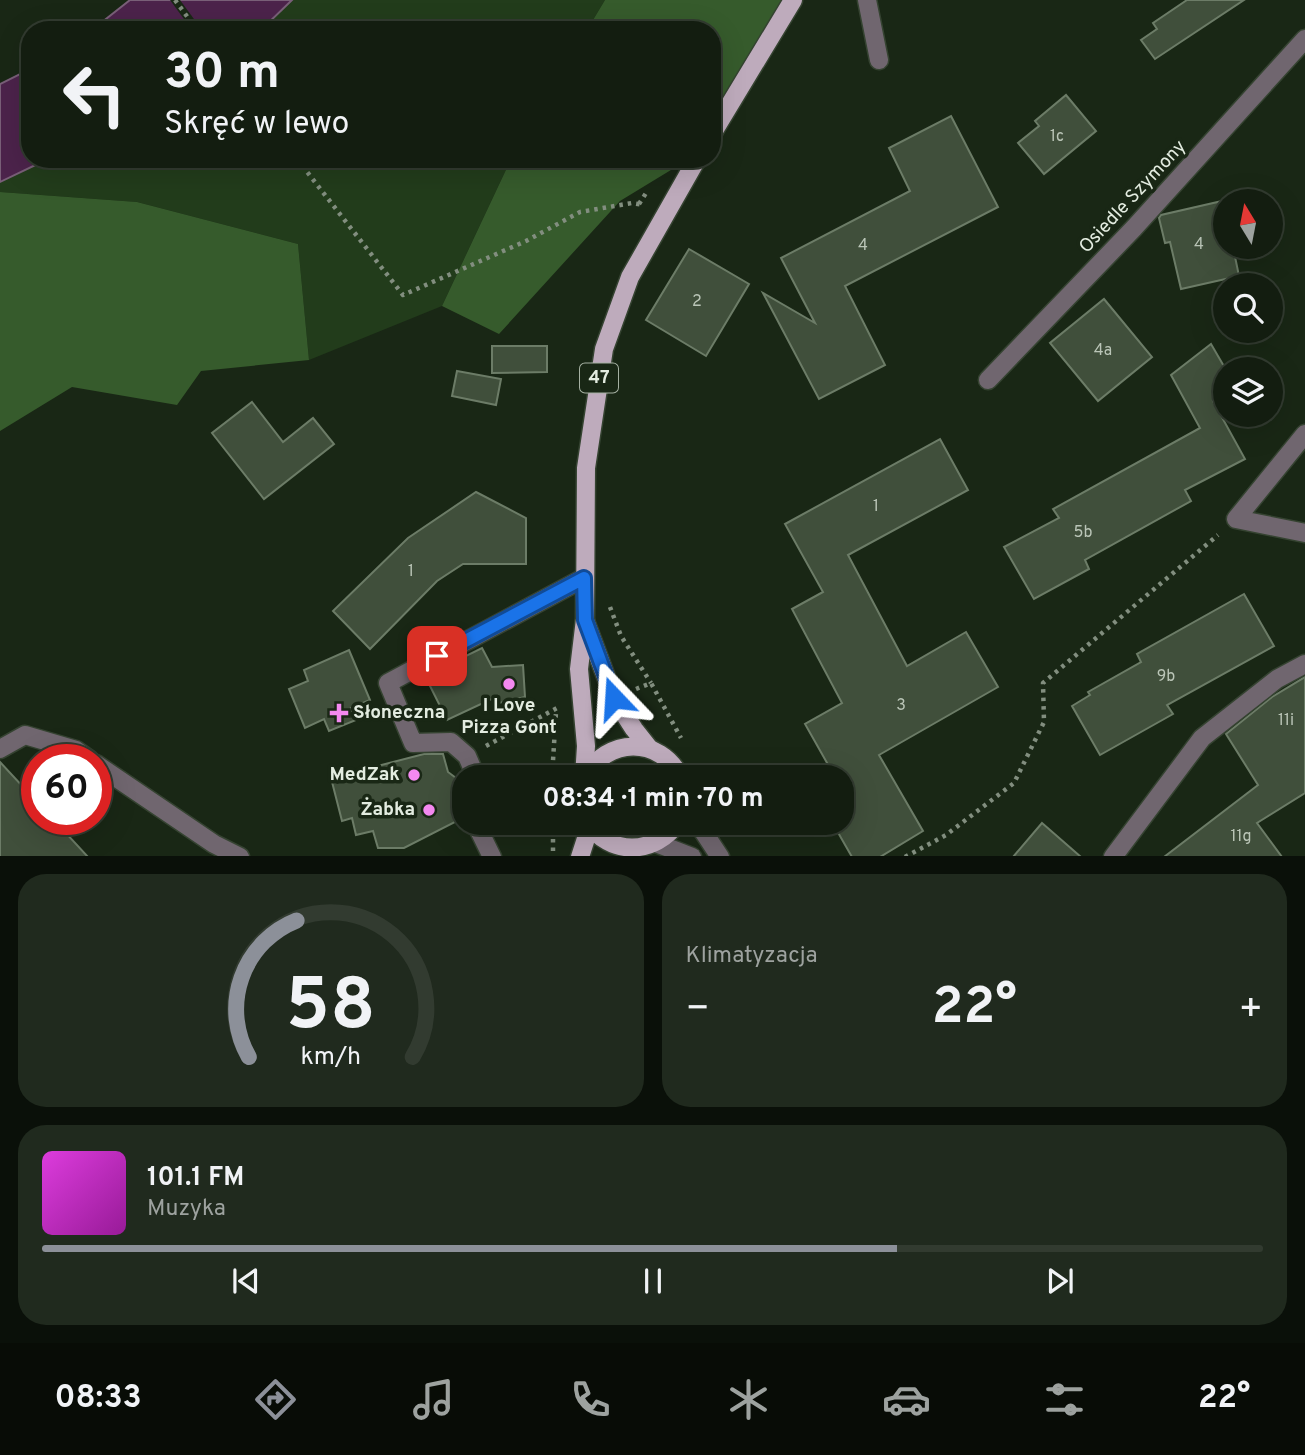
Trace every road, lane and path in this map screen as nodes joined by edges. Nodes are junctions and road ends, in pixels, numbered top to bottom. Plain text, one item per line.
1 (175, 0) edge
2 (793, 0) edge
3 (867, 0) edge
4 (190, 21) edge
5 (1305, 39) edge
6 (879, 60) dead end
7 (721, 119) edge
8 (304, 168) edge
9 (692, 168) edge
10 (669, 208) junction
11 (988, 380) dead end
12 (1305, 435) edge
13 (1236, 519) junction
14 (1305, 533) edge
15 (584, 578) junction
16 (609, 605) dead end
17 (585, 620) junction
18 (1305, 664) edge
19 (651, 683) dead end
20 (557, 708) dead end
21 (56, 744) edge
22 (649, 748) junction
23 (0, 750) edge
24 (467, 756) junction
25 (471, 765) edge
26 (585, 765) edge
27 (594, 765) edge
28 (672, 765) edge
29 (112, 775) edge
30 (482, 835) edge
31 (553, 835) edge
32 (586, 835) edge
33 (601, 835) edge
34 (666, 835) edge
35 (706, 835) edge
36 (656, 843) junction
37 (628, 853) edge
38 (240, 856) edge
39 (492, 856) edge
40 (554, 856) edge
41 (580, 856) edge
42 (692, 856) edge
43 (720, 856) edge
44 (905, 856) edge
45 (1113, 856) edge

1 - 4 path
2 - 7 main road
3 - 6 street
5 - 11 street, Osiedle Szymony
8 - 10 path
9 - 10 main road, 47
10 - 15 main road, 47
12 - 13 street
13 - 14 street
13 - 44 path
15 - 17 main road, 47
15 - 24 street
16 - 19 path
17 - 22 main road, 47
17 - 26 main road, 47
18 - 45 street
20 - 24 path
21 - 23 street
22 - 27 main road, 47
22 - 28 main road, 47
24 - 25 street
29 - 38 street
30 - 39 street
31 - 40 path
32 - 41 main road
33 - 37 main road
34 - 36 main road
35 - 43 street
36 - 37 main road
36 - 42 street

